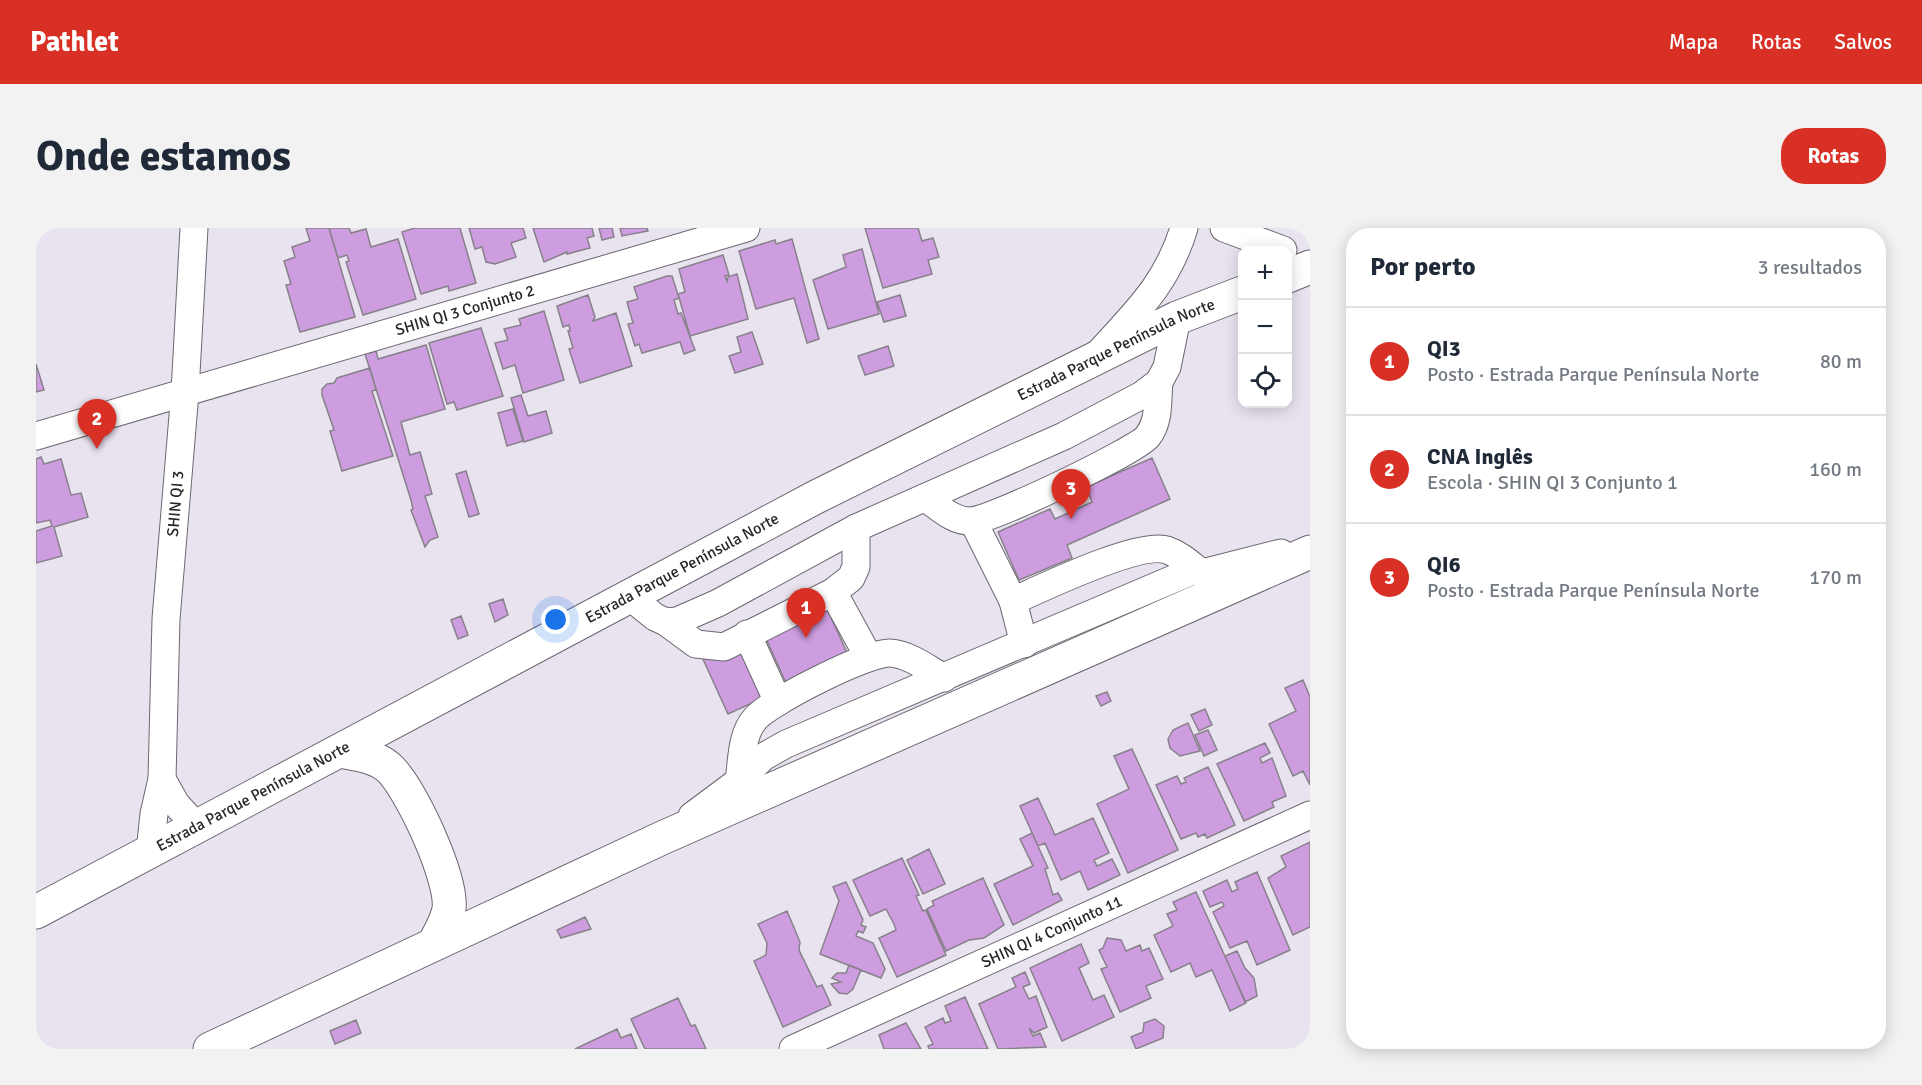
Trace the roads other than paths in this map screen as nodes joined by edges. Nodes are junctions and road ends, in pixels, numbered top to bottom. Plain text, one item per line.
1 (194, 228) edge
2 (746, 228) edge
3 (1184, 228) edge
4 (1224, 228) edge
5 (1272, 246) edge
6 (1292, 254) edge
7 (1310, 262) edge
8 (1310, 267) edge
9 (1292, 274) edge
10 (1238, 295) edge
11 (1177, 318) junction
12 (1095, 358) junction
13 (1159, 382) junction
14 (184, 392) junction
15 (36, 436) edge
16 (926, 498) junction
17 (972, 521) junction
18 (856, 528) junction
19 (1310, 546) edge
20 (1310, 552) edge
21 (1198, 571) junction
22 (833, 592) junction
23 (629, 596) junction
24 (1013, 601) junction
25 (666, 622) junction
26 (747, 634) junction
27 (1024, 644) junction
28 (868, 656) junction
29 (944, 678) junction
30 (778, 702) junction
31 (340, 751) junction
32 (162, 779) junction
33 (739, 781) junction
34 (1310, 815) edge
35 (197, 827) junction
36 (662, 838) junction
37 (150, 852) junction
38 (36, 912) edge
39 (435, 942) junction
40 (210, 1049) edge
41 (793, 1049) edge

1 - 14 street, SHIN QI 3
2 - 14 street, SHIN QI 3 Conjunto 2
3 - 12 street
4 - 5 street
6 - 7 street
8 - 9 main road
10 - 11 main road, Estrada Parque Península Norte
11 - 12 main road, Estrada Parque Península Norte
11 - 13 street
12 - 23 main road, Estrada Parque Península Norte
13 - 16 street
13 - 17 street
14 - 15 street, SHIN QI 3 Conjunto 2
14 - 32 street, SHIN QI 3
16 - 17 street
16 - 18 street
17 - 24 street
18 - 22 street
18 - 25 street
19 - 21 street
20 - 36 main road
21 - 24 street
21 - 27 street
22 - 26 street
22 - 28 street
23 - 25 street
23 - 31 main road, Estrada Parque Península Norte
24 - 27 street
25 - 26 street
26 - 30 street
27 - 29 street
28 - 29 street
28 - 30 street
29 - 33 street
30 - 33 street
31 - 35 main road, Estrada Parque Península Norte
31 - 39 main road
32 - 35 street
32 - 37 street, SHIN QI 3
33 - 36 street
34 - 41 street, SHIN QI 4 Conjunto 11
35 - 37 main road, Estrada Parque Península Norte
36 - 39 main road
37 - 38 main road, Estrada Parque Península Norte
39 - 40 main road

